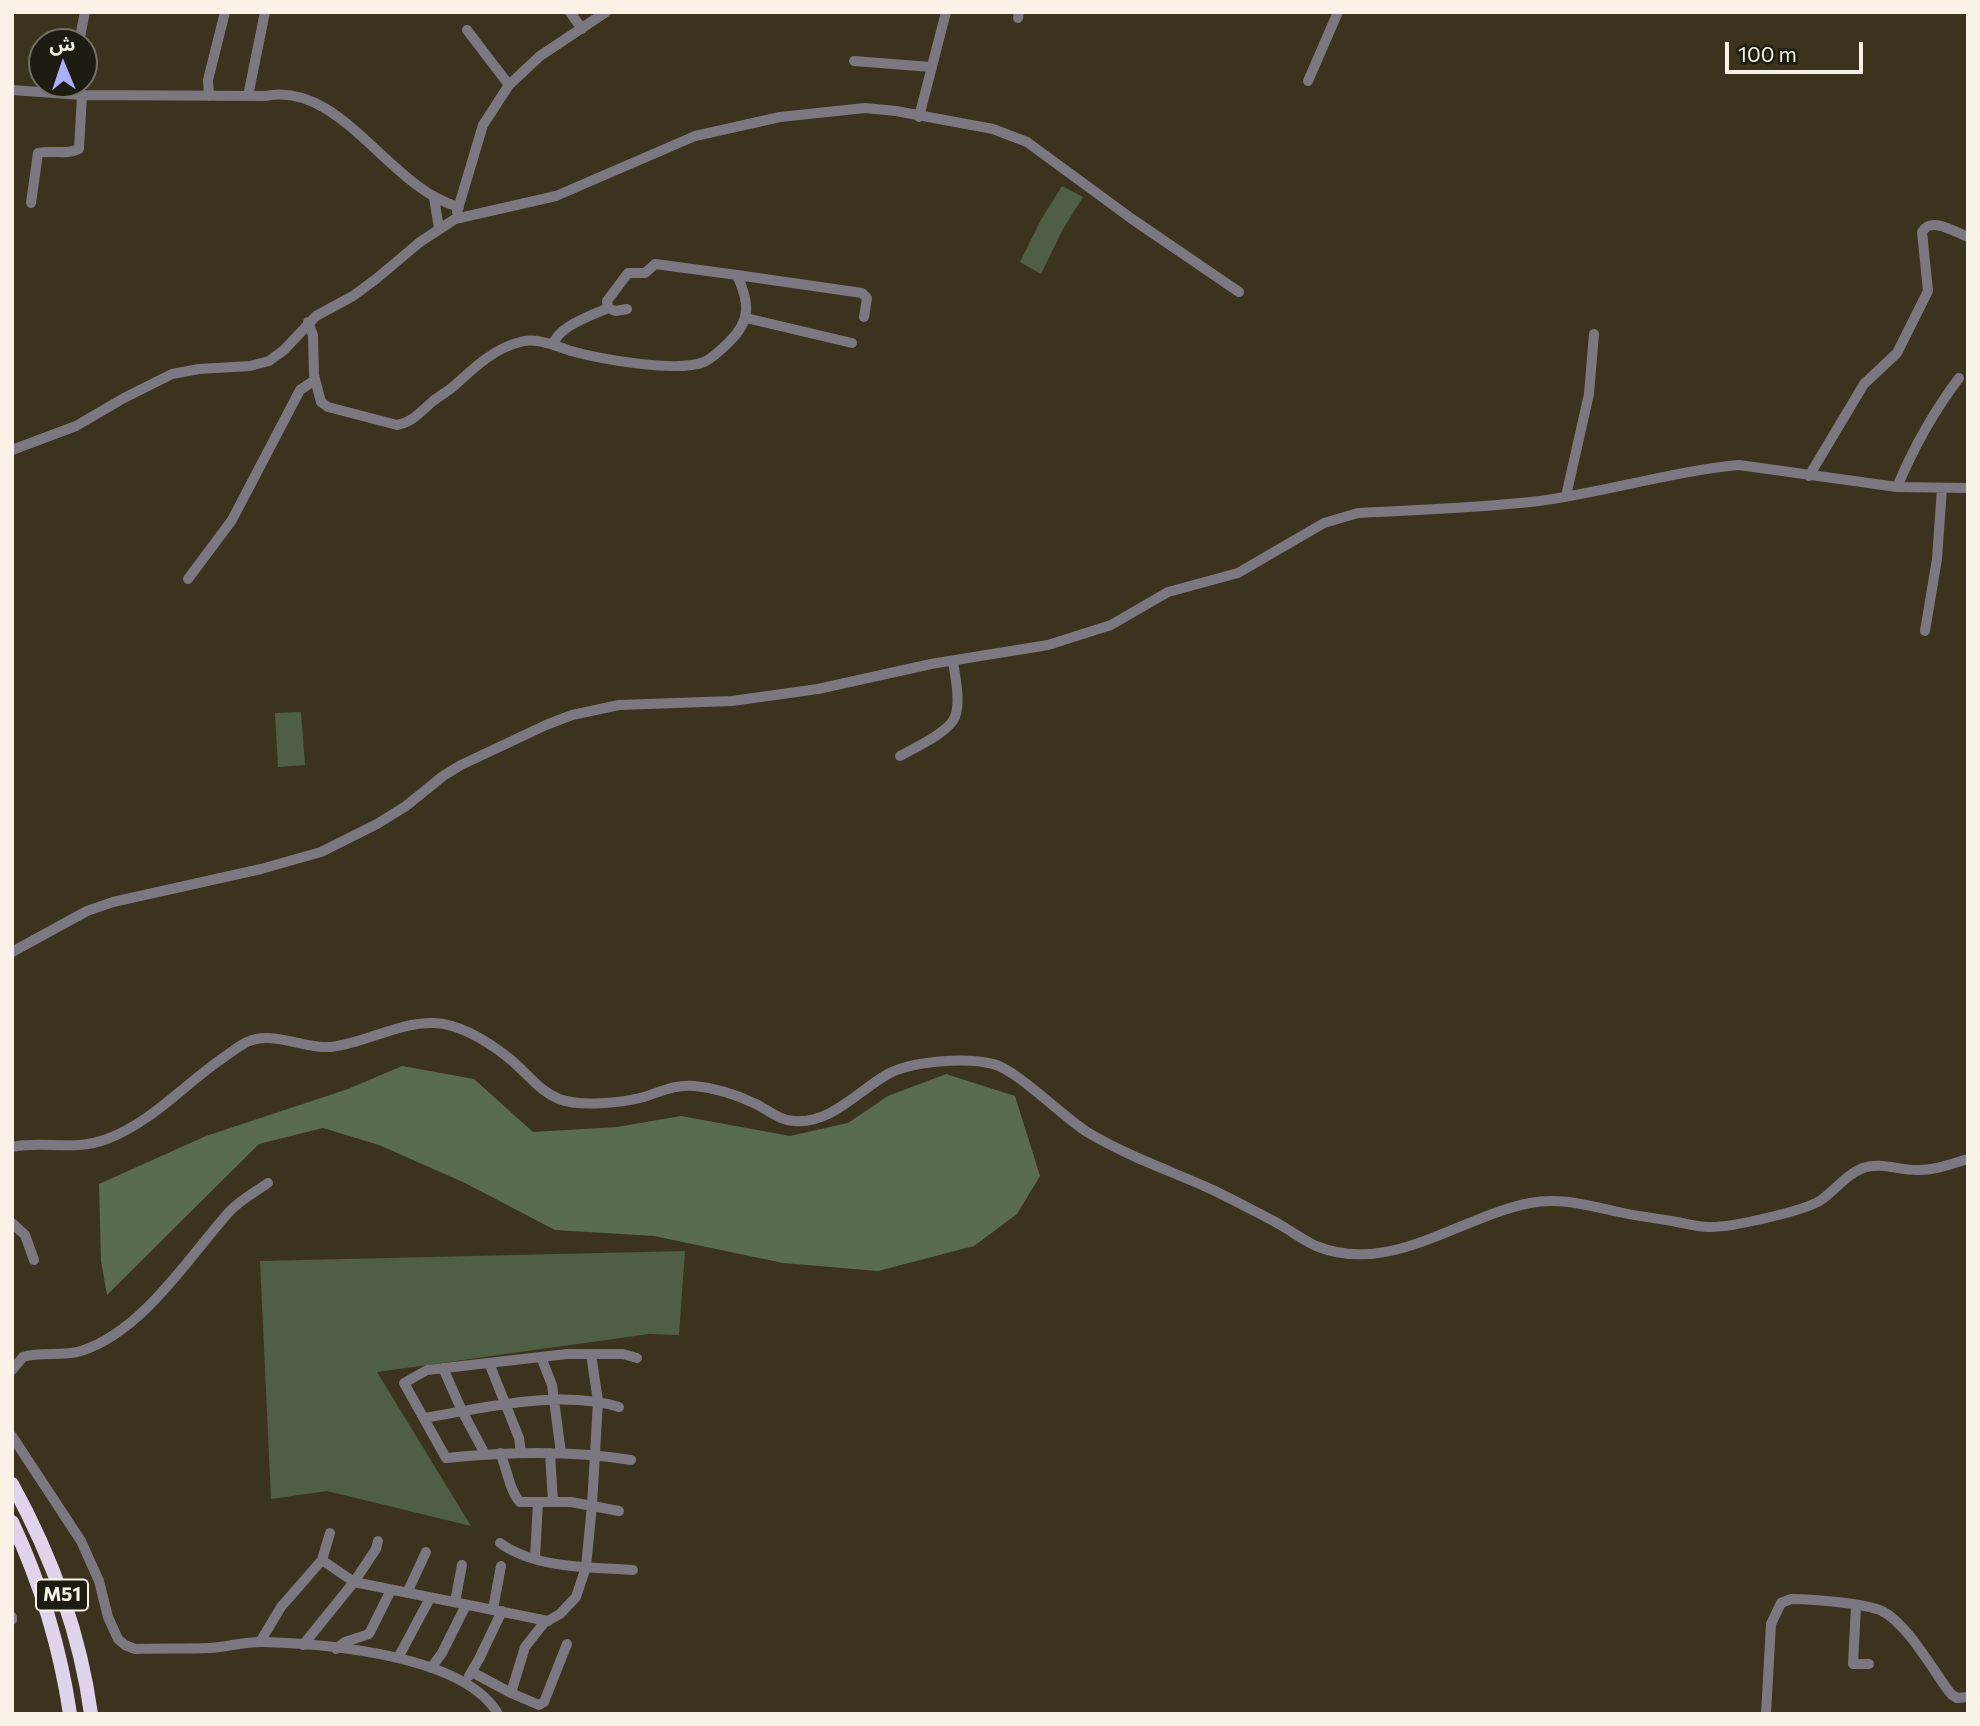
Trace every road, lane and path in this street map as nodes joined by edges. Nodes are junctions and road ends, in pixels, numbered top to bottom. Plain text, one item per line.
1 (225, 12) edge
2 (265, 12) edge
3 (570, 12) edge
4 (606, 12) edge
5 (946, 12) edge
6 (1338, 12) edge
7 (582, 29) junction
8 (467, 30) dead end
9 (854, 61) dead end
10 (931, 67) junction
11 (1308, 81) dead end
12 (509, 85) junction
13 (98, 95) edge
14 (209, 96) junction
15 (248, 96) junction
16 (82, 98) edge
17 (919, 117) junction
18 (434, 198) junction
19 (31, 203) dead end
20 (459, 207) junction
21 (455, 219) junction
22 (439, 228) junction
23 (1968, 237) edge
24 (737, 275) junction
25 (1239, 292) dead end
26 (608, 309) junction
27 (627, 309) dead end
28 (864, 317) dead end
29 (746, 318) junction
30 (308, 323) junction
31 (1594, 334) dead end
32 (852, 342) dead end
33 (552, 345) junction
34 (1959, 378) dead end
35 (315, 380) junction
36 (12, 450) edge
37 (1809, 476) junction
38 (1897, 487) junction
39 (1942, 488) junction
40 (1968, 488) edge
41 (1566, 496) junction
42 (188, 579) dead end
43 (1924, 631) dead end
44 (953, 661) junction
45 (900, 757) dead end
46 (12, 952) edge
47 (12, 1147) edge
48 (1968, 1159) edge
49 (268, 1183) dead end
50 (12, 1223) edge
51 (34, 1260) dead end
52 (592, 1354) junction
53 (541, 1357) junction
54 (637, 1358) dead end
55 (489, 1363) junction
56 (443, 1368) junction
57 (12, 1369) edge
58 (554, 1400) junction
59 (598, 1401) junction
60 (504, 1405) junction
61 (619, 1407) dead end
62 (462, 1412) junction
63 (424, 1418) junction
64 (12, 1436) edge
65 (550, 1452) junction
66 (500, 1453) junction
67 (521, 1453) junction
68 (561, 1453) junction
69 (485, 1454) junction
70 (594, 1454) junction
71 (631, 1460) dead end
72 (12, 1484) edge
73 (538, 1502) junction
74 (553, 1502) junction
75 (592, 1505) junction
76 (619, 1511) dead end
77 (12, 1522) edge
78 (331, 1533) dead end
79 (378, 1541) dead end
80 (500, 1543) dead end
81 (426, 1552) dead end
82 (535, 1558) junction
83 (322, 1560) junction
84 (462, 1565) dead end
85 (501, 1566) dead end
86 (586, 1567) junction
87 (633, 1570) dead end
88 (354, 1582) junction
89 (391, 1590) junction
90 (407, 1592) junction
91 (430, 1598) junction
92 (455, 1602) junction
93 (466, 1605) junction
94 (1856, 1606) junction
95 (497, 1610) junction
96 (548, 1622) junction
97 (260, 1642) junction
98 (303, 1644) junction
99 (567, 1644) dead end
100 (336, 1649) junction
101 (398, 1658) junction
102 (1869, 1664) dead end
103 (431, 1668) junction
104 (472, 1672) junction
105 (464, 1680) junction
106 (511, 1693) junction
107 (1968, 1697) edge
108 (70, 1714) edge
109 (91, 1714) edge
110 (498, 1714) edge
111 (1766, 1714) edge

1 - 14 street
2 - 15 street
3 - 7 street
4 - 7 street
5 - 10 street
6 - 11 street
7 - 12 street
8 - 12 street
9 - 10 street
10 - 17 street
12 - 20 street
13 - 14 street
14 - 15 street
15 - 18 street
16 - 19 street
17 - 21 street
17 - 25 street
18 - 20 street
18 - 22 street
20 - 21 street
21 - 22 street
22 - 30 street
23 - 37 street
24 - 26 street
24 - 28 street
24 - 29 street
26 - 27 street
26 - 33 street
29 - 32 street
29 - 33 street
30 - 35 street
30 - 36 street
31 - 41 street
33 - 35 street
34 - 38 street
35 - 42 street
37 - 38 street
37 - 41 street
38 - 39 street
39 - 40 street
39 - 43 street
41 - 44 street
44 - 45 street
44 - 46 street
47 - 48 street
49 - 57 street
50 - 51 street
52 - 53 street
52 - 54 street
52 - 59 street
53 - 55 street
53 - 58 street
55 - 56 street
55 - 60 street
56 - 62 street
56 - 63 street
58 - 59 street
58 - 60 street
58 - 68 street
59 - 61 street
59 - 70 street
60 - 62 street
60 - 67 street
62 - 63 street
62 - 69 street
63 - 69 street
64 - 97 street
65 - 67 street
65 - 68 street
65 - 74 street
66 - 67 street
66 - 69 street
66 - 73 street
68 - 70 street
70 - 71 street
70 - 75 street
72 - 109 highway, M51
73 - 74 street
73 - 82 street
74 - 75 street
75 - 76 street
75 - 86 street
77 - 108 highway, M51
78 - 83 street
79 - 88 street
80 - 82 street
81 - 90 street
82 - 86 street
83 - 88 street
83 - 97 street
84 - 92 street
85 - 95 street
86 - 87 street
86 - 96 street
88 - 89 street
88 - 98 street
89 - 90 street
89 - 100 street
90 - 91 street
91 - 92 street
91 - 101 street
92 - 93 street
93 - 95 street
93 - 103 street
94 - 102 street
94 - 107 street
94 - 111 street
95 - 96 street
95 - 104 street
96 - 106 street
97 - 98 street
98 - 100 street
99 - 106 street
100 - 101 street
101 - 103 street
103 - 105 street
104 - 105 street
104 - 106 street
105 - 110 street

